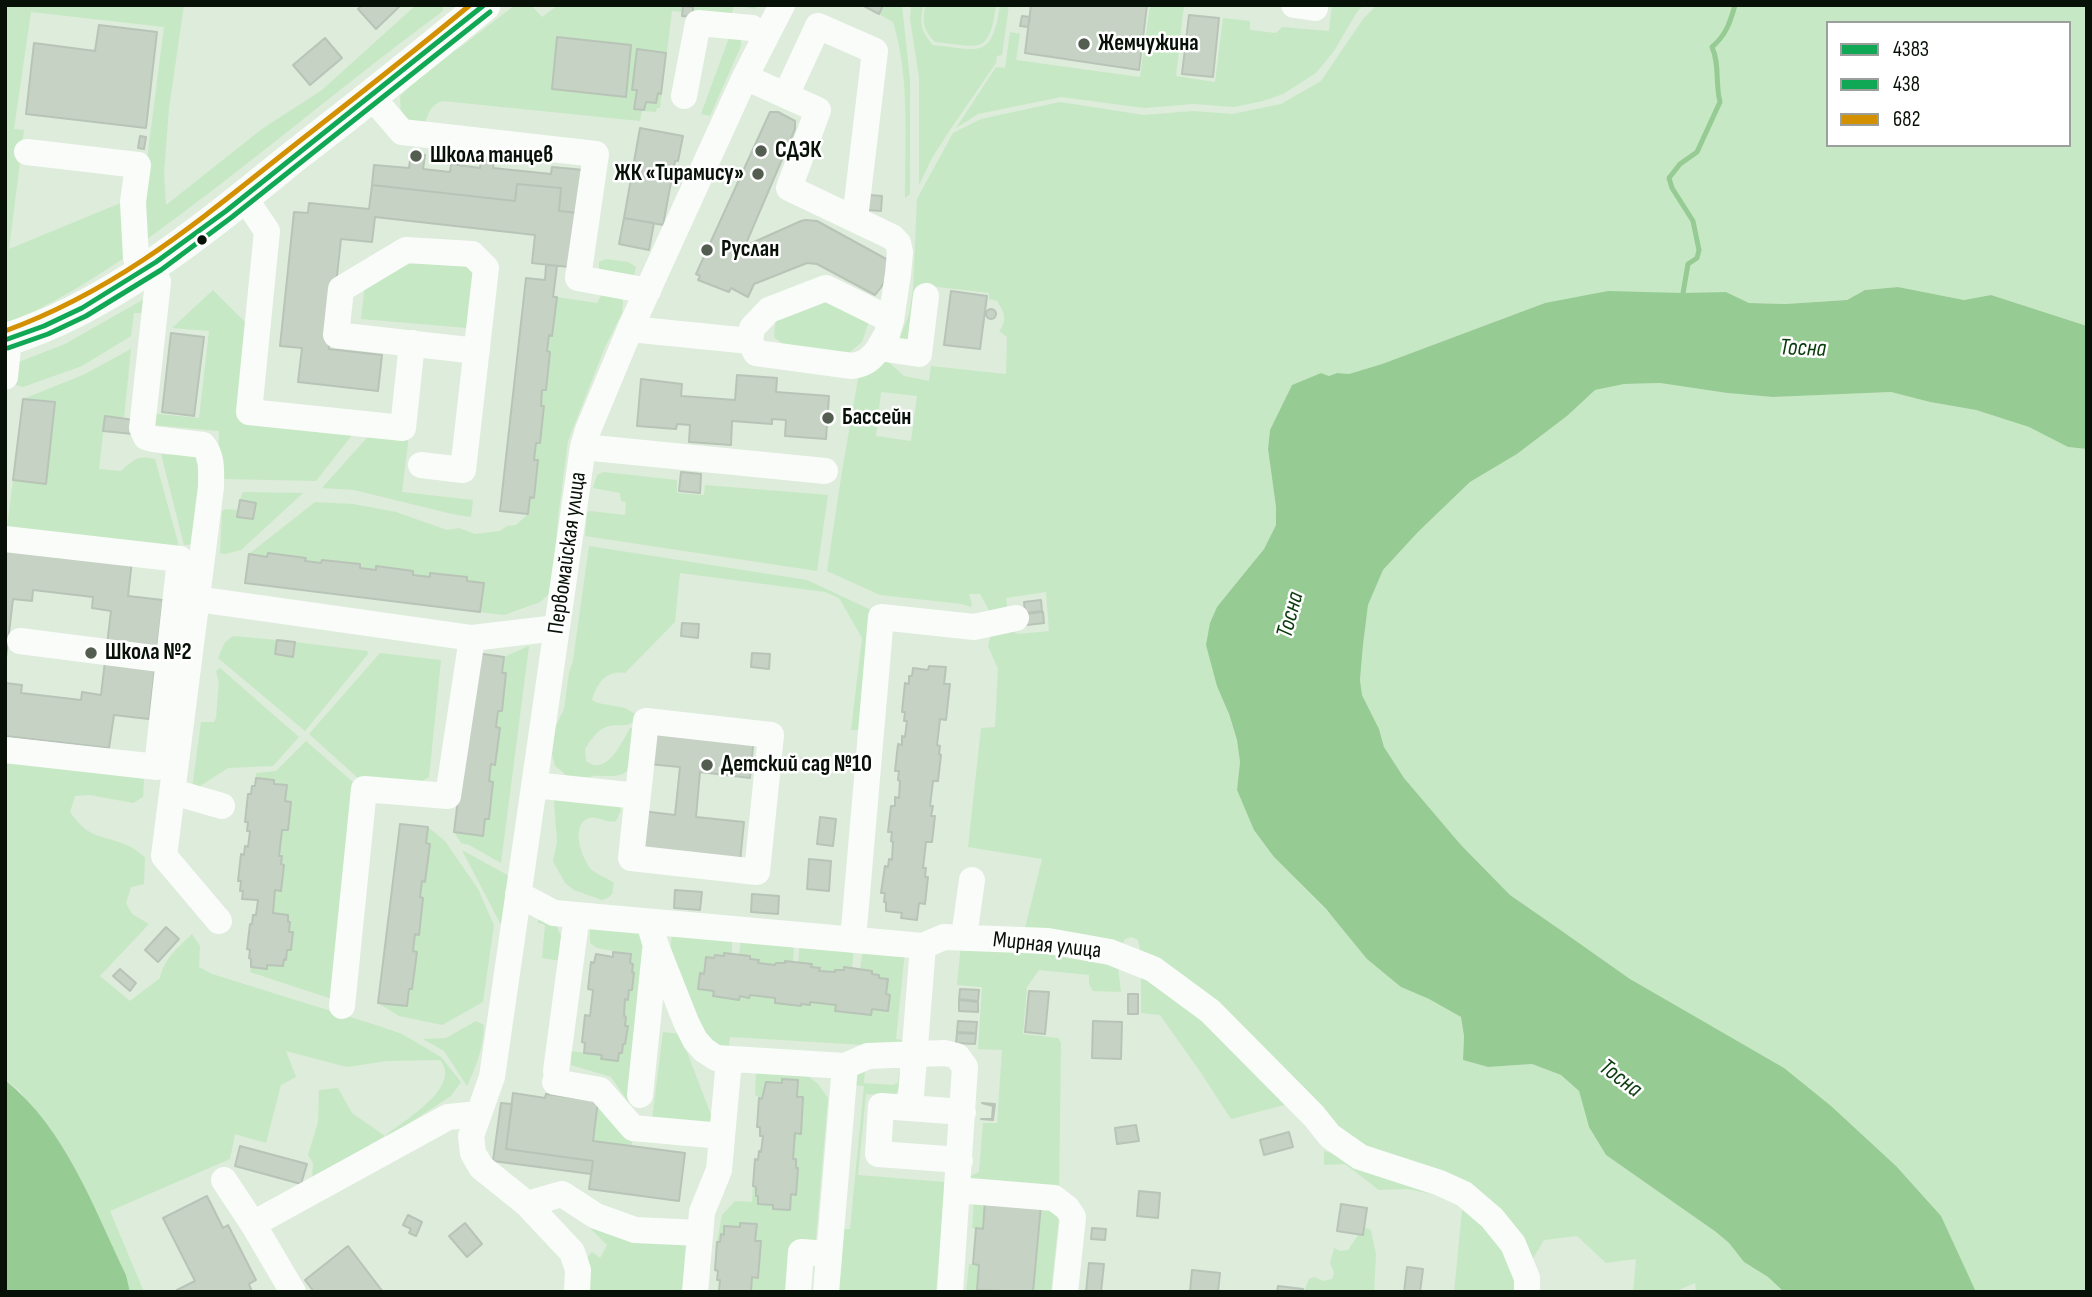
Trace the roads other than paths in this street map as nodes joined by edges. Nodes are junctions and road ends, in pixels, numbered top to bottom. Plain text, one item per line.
1 (782, 5) edge
2 (1294, 5) edge
3 (1315, 5) edge
4 (474, 8) edge
5 (765, 36) junction
6 (745, 77) junction
7 (786, 95) junction
8 (372, 96) junction
9 (684, 96) dead end
10 (27, 152) dead end
11 (244, 197) junction
12 (855, 219) junction
13 (144, 270) junction
14 (648, 291) junction
15 (926, 296) dead end
16 (891, 320) junction
17 (630, 329) junction
18 (7, 339) edge
19 (750, 341) junction
20 (412, 344) junction
21 (878, 348) junction
22 (477, 351) junction
23 (5, 377) edge
24 (583, 447) junction
25 (421, 465) dead end
26 (825, 471) dead end
27 (5, 539) edge
28 (197, 598) junction
29 (1016, 618) dead end
30 (557, 628) junction
31 (472, 638) junction
32 (20, 641) dead end
33 (179, 661) junction
34 (5, 750) edge
35 (534, 785) junction
36 (173, 792) junction
37 (638, 796) junction
38 (222, 806) dead end
39 (972, 880) dead end
40 (518, 894) junction
41 (577, 915) junction
42 (219, 920) dead end
43 (652, 934) junction
44 (964, 937) junction
45 (853, 940) junction
46 (923, 946) junction
47 (342, 1006) dead end
48 (915, 1054) junction
49 (729, 1059) junction
50 (845, 1066) junction
51 (640, 1095) dead end
52 (910, 1108) junction
53 (963, 1112) junction
54 (475, 1125) junction
55 (722, 1136) junction
56 (960, 1160) junction
57 (224, 1180) dead end
58 (957, 1189) junction
59 (527, 1204) junction
60 (253, 1224) junction
61 (700, 1234) junction
62 (829, 1254) junction
63 (293, 1292) edge
64 (577, 1292) edge
65 (695, 1292) edge
66 (798, 1292) edge
67 (825, 1292) edge
68 (950, 1292) edge
69 (1065, 1292) edge
70 (1527, 1292) edge

1 - 5 street, Первомайская улица
2 - 3 street
4 - 8 main road
5 - 6 street, Первомайская улица
5 - 9 street
6 - 7 street
6 - 14 street, Первомайская улица
7 - 12 street
7 - 12 street
8 - 11 main road
8 - 14 street
10 - 13 street
11 - 13 main road
11 - 20 street
12 - 16 street
13 - 18 main road
13 - 28 street
14 - 17 street, Первомайская улица
15 - 21 street
16 - 19 street
16 - 21 street
17 - 19 street
17 - 24 street, Первомайская улица
18 - 23 street
19 - 21 street
20 - 22 street
20 - 22 street
22 - 25 street
24 - 26 street
24 - 30 street, Первомайская улица
27 - 33 street
28 - 31 street
28 - 33 street
29 - 45 street
30 - 31 street
30 - 35 street, Первомайская улица
31 - 47 street
32 - 33 street
33 - 34 street
33 - 36 street
35 - 37 street
35 - 40 street, Первомайская улица
36 - 38 street
36 - 42 street
37 - 37 street
39 - 44 street
40 - 41 street, Мирная улица
40 - 54 street, Первомайская улица
41 - 43 street, Мирная улица
41 - 55 street
43 - 45 street, Мирная улица
43 - 49 street
43 - 51 street
44 - 46 street, Мирная улица
44 - 70 street, Мирная улица
45 - 46 street, Мирная улица
46 - 48 street
48 - 50 street
48 - 52 street
48 - 53 street
49 - 50 street
49 - 55 street
50 - 62 street
52 - 53 street
52 - 56 street
53 - 56 street
54 - 59 street
54 - 60 street
55 - 61 street
56 - 58 street
57 - 60 street
58 - 68 street
58 - 69 street
59 - 61 street
59 - 64 street
60 - 63 street
61 - 65 street
62 - 66 street
62 - 67 street

